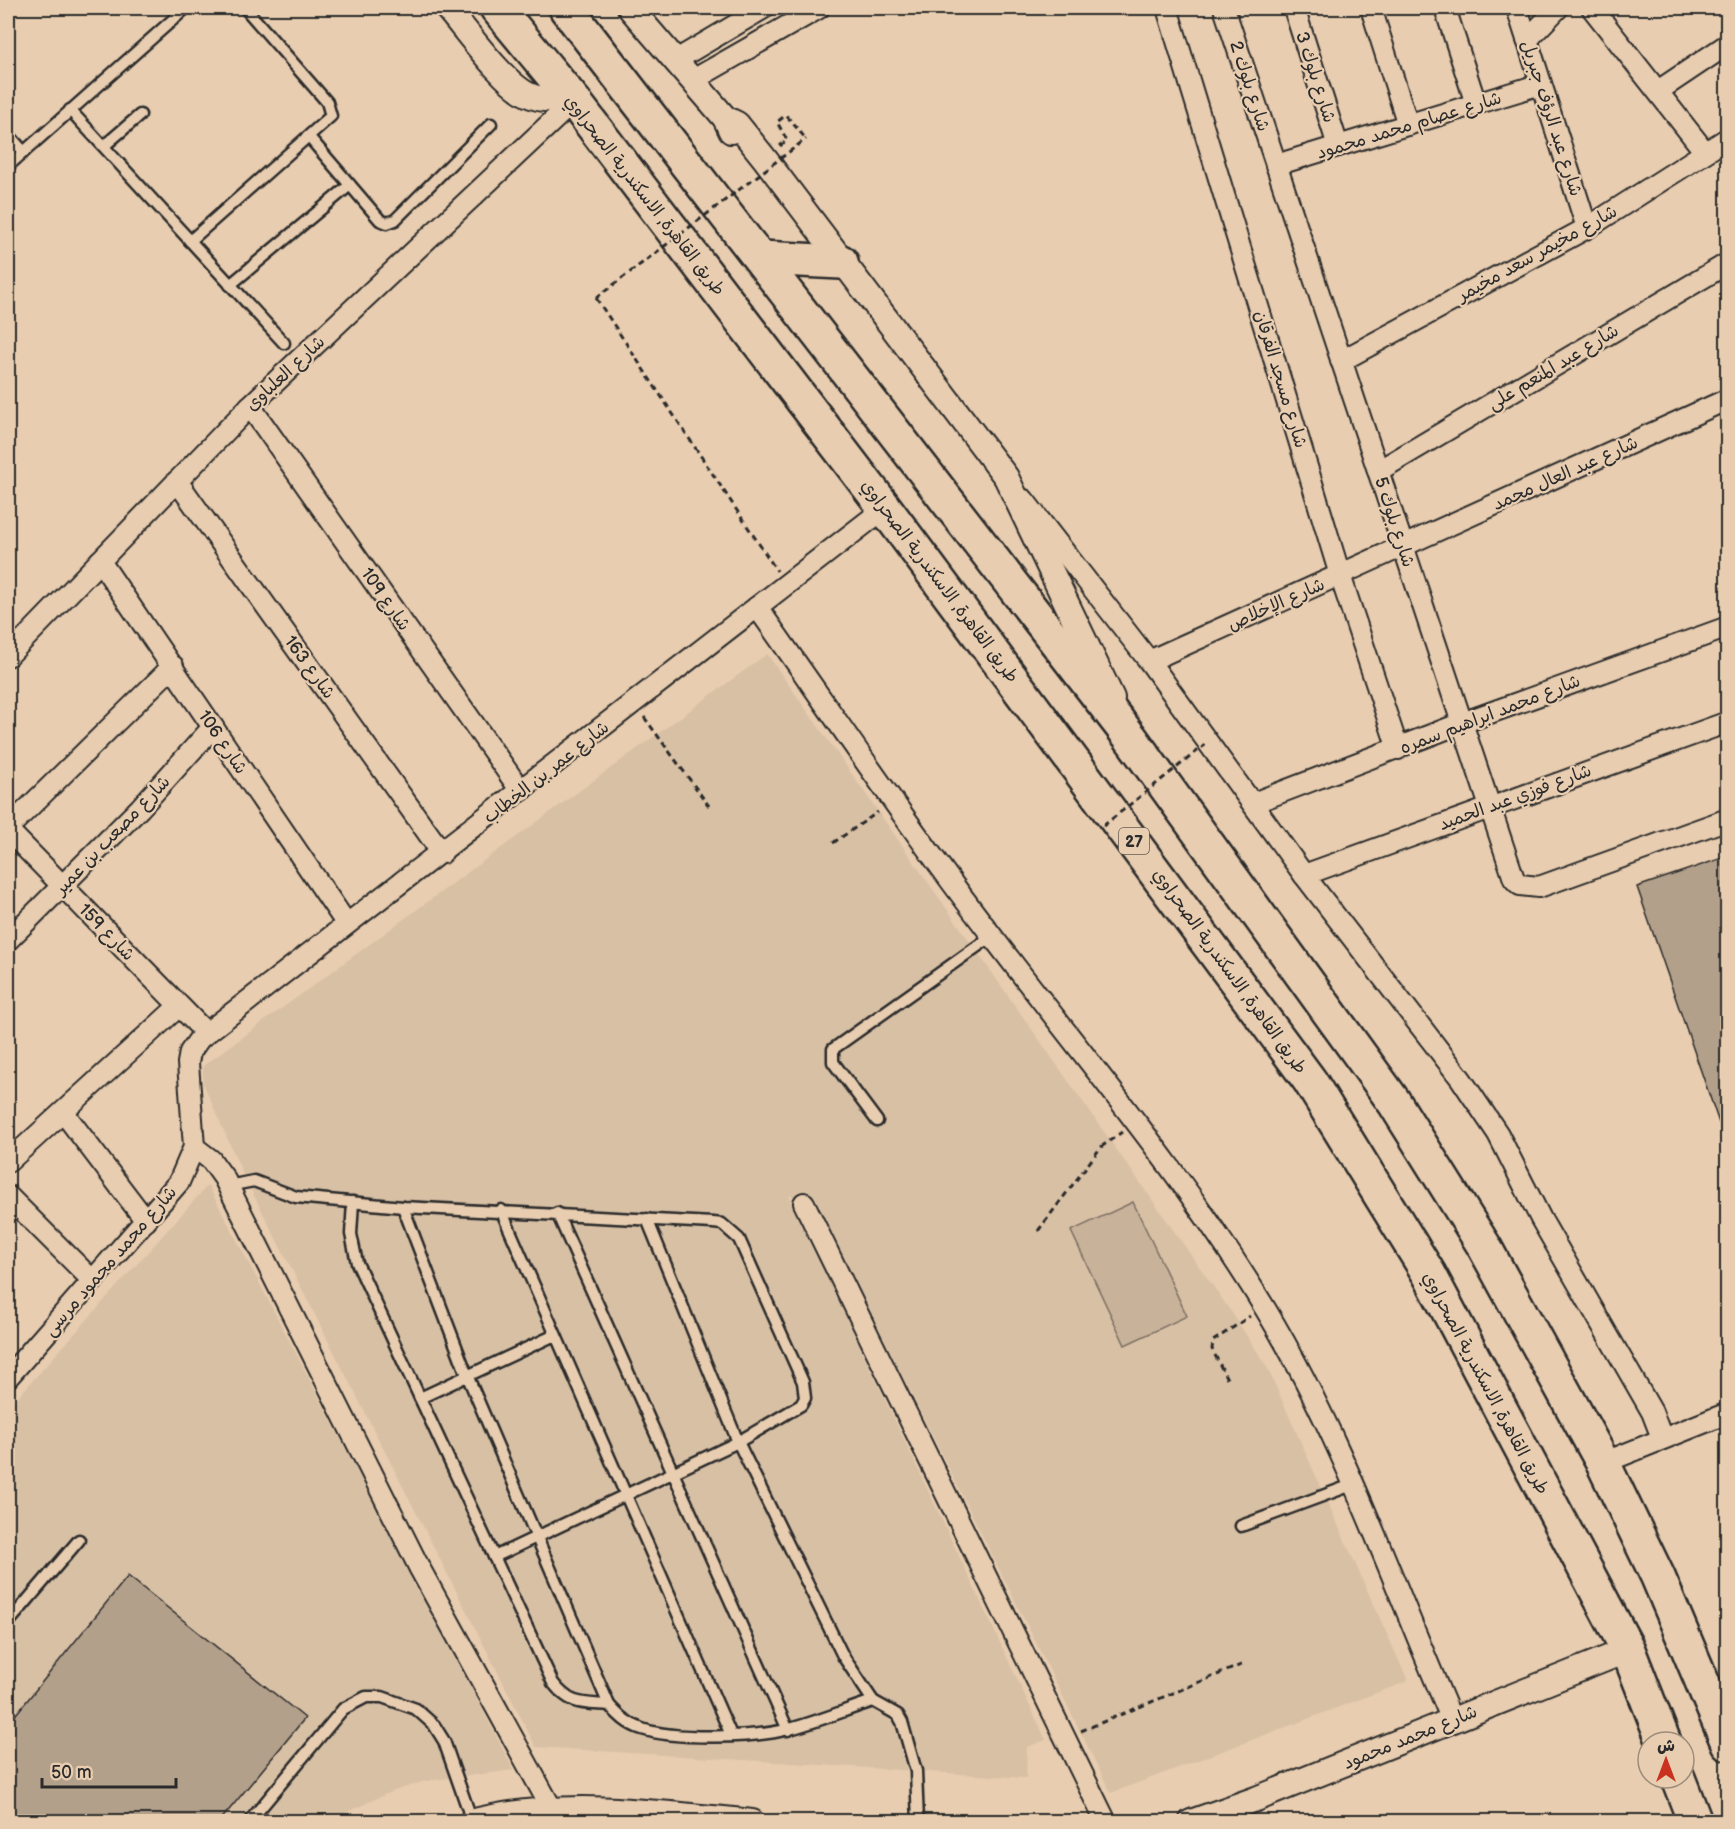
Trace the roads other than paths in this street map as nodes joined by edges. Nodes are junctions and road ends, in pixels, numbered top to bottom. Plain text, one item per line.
1 (186, 8) edge
2 (245, 8) edge
3 (447, 8) edge
4 (497, 8) edge
5 (566, 8) edge
6 (630, 8) edge
7 (764, 8) edge
8 (819, 8) edge
9 (1167, 8) edge
10 (1224, 8) edge
11 (1294, 8) edge
12 (1371, 8) edge
13 (1445, 8) edge
14 (1517, 8) edge
15 (1558, 8) edge
16 (1592, 8) edge
17 (1527, 40) junction
18 (1728, 44) edge
19 (676, 60) junction
20 (693, 80) junction
21 (1541, 84) junction
22 (1658, 92) junction
23 (572, 98) junction
24 (1476, 104) junction
25 (70, 110) junction
26 (140, 115) dead end
27 (491, 124) dead end
28 (1408, 125) junction
29 (8, 134) edge
30 (309, 137) junction
31 (1728, 138) edge
32 (104, 146) junction
33 (1338, 146) junction
34 (24, 152) junction
35 (1705, 152) junction
36 (1276, 165) junction
37 (8, 166) edge
38 (350, 185) junction
39 (1587, 228) junction
40 (190, 241) junction
41 (760, 258) junction
42 (842, 262) junction
43 (1728, 263) edge
44 (230, 285) junction
45 (284, 343) dead end
46 (1341, 361) junction
47 (1728, 399) edge
48 (250, 406) junction
49 (1378, 471) junction
50 (1006, 477) junction
51 (177, 481) junction
52 (885, 508) junction
53 (1403, 546) junction
54 (100, 561) junction
55 (1340, 575) junction
56 (757, 607) junction
57 (1728, 627) edge
58 (8, 657) edge
59 (1149, 661) junction
60 (172, 666) junction
61 (1728, 722) edge
62 (1462, 723) junction
63 (213, 727) junction
64 (1130, 736) junction
65 (1398, 749) junction
66 (521, 791) junction
67 (1252, 803) junction
68 (1490, 806) junction
69 (1728, 819) edge
70 (8, 829) edge
71 (442, 853) junction
72 (1304, 874) junction
73 (62, 886) junction
74 (346, 923) junction
75 (992, 936) junction
76 (8, 940) edge
77 (179, 1006) junction
78 (206, 1033) junction
79 (64, 1113) junction
80 (877, 1121) dead end
81 (194, 1146) junction
82 (8, 1162) edge
83 (228, 1186) junction
84 (8, 1196) edge
85 (353, 1202) junction
86 (804, 1203) dead end
87 (403, 1207) junction
88 (501, 1210) junction
89 (557, 1214) junction
90 (647, 1219) junction
91 (146, 1221) junction
92 (93, 1281) junction
93 (555, 1335) junction
94 (467, 1375) junction
95 (8, 1377) edge
96 (420, 1398) junction
97 (1728, 1413) edge
98 (1662, 1438) junction
99 (738, 1442) junction
100 (1603, 1463) junction
101 (672, 1475) junction
102 (1353, 1485) junction
103 (624, 1495) junction
104 (1241, 1526) dead end
105 (536, 1537) junction
106 (79, 1540) dead end
107 (494, 1557) junction
108 (8, 1623) edge
109 (1628, 1650) junction
110 (873, 1701) junction
111 (609, 1705) junction
112 (1452, 1720) junction
113 (788, 1730) junction
114 (1659, 1730) edge
115 (732, 1735) junction
116 (1728, 1743) edge
117 (1683, 1790) edge
118 (553, 1811) junction
119 (249, 1821) edge
120 (471, 1821) edge
121 (752, 1821) edge
122 (918, 1821) edge
123 (1106, 1821) edge
124 (1191, 1821) edge
125 (1695, 1821) edge

1 - 25 lane
2 - 30 lane
3 - 23 street
4 - 23 highway, طريق القاهرة, الاسكندرية الصحراوي / 27
5 - 41 highway
6 - 19 street
7 - 19 street
8 - 20 street
9 - 55 street, شارع مسجد الفرقان
10 - 36 street, شارع بلوك 2
11 - 33 street, شارع بلوك 3
12 - 28 street
13 - 24 street
14 - 17 street, شارع عبد الرؤف جبريل
15 - 17 street
16 - 22 street
17 - 21 street, شارع عبد الرؤف جبريل
18 - 22 street
19 - 20 street
20 - 42 street
21 - 24 street, شارع عصام محمد محمود
21 - 39 street, شارع عبد الرؤف جبريل
22 - 35 street
23 - 48 street, شارع العلباوى
23 - 52 highway, طريق القاهرة, الاسكندرية الصحراوي / 27
24 - 28 street, شارع عصام محمد محمود
25 - 32 lane
25 - 34 lane
26 - 32 lane
27 - 38 lane
28 - 33 street, شارع عصام محمد محمود
29 - 34 lane
30 - 38 lane
30 - 40 lane
31 - 35 street, شارع مخيمر سعد مخيمر
32 - 40 lane
33 - 36 street, شارع عصام محمد محمود
34 - 37 lane
35 - 39 street, شارع مخيمر سعد مخيمر
36 - 46 street, شارع بلوك 5
38 - 44 lane
39 - 46 street, شارع مخيمر سعد مخيمر
40 - 44 lane
41 - 42 highway
41 - 64 highway
42 - 50 street
43 - 49 street, شارع عبد المنعم على
44 - 45 lane
46 - 49 street, شارع بلوك 5
47 - 53 street, شارع عبد العال محمد
48 - 51 street, شارع العلباوى
48 - 66 street, شارع 109
49 - 53 street, شارع بلوك 5
50 - 59 street
50 - 64 street
51 - 54 street, شارع العلباوى
51 - 71 street, شارع 163
52 - 56 street, شارع عمر بن الخطاب
52 - 109 highway, طريق القاهرة, الاسكندرية الصحراوي / 27
53 - 55 street, شارع الإخلاص
53 - 62 street, شارع بلوك 5
54 - 58 street, شارع العلباوى
54 - 60 street, شارع 106
55 - 59 street, شارع الإخلاص
55 - 65 street, شارع مسجد الفرقان
56 - 66 street, شارع عمر بن الخطاب
56 - 75 street
57 - 62 street, شارع محمد ابراهيم سمره
59 - 67 street
60 - 63 street, شارع 106
60 - 70 street
61 - 68 street, شارع فوزي عبد الحميد
62 - 65 street, شارع محمد ابراهيم سمره
62 - 68 street, شارع بلوك 5
63 - 73 street, شارع مصعب بن عمير
63 - 74 street, شارع 106
64 - 100 highway
65 - 67 street, شارع محمد ابراهيم سمره
66 - 71 street, شارع عمر بن الخطاب
67 - 72 street
68 - 69 street, شارع بلوك 5
68 - 72 street, شارع فوزي عبد الحميد
70 - 73 street, شارع 159
71 - 74 street, شارع عمر بن الخطاب
72 - 98 street
73 - 76 street, شارع مصعب بن عمير
73 - 77 street, شارع 159
74 - 78 street, شارع عمر بن الخطاب
75 - 80 lane
75 - 102 street
77 - 78 street, شارع 159
77 - 79 street
78 - 81 street, شارع محمد محمود مرسى
79 - 82 street
79 - 91 street
81 - 83 street
81 - 91 street, شارع محمد محمود مرسى
83 - 85 lane
83 - 118 street
84 - 92 street
85 - 87 lane
85 - 96 lane
86 - 123 street
87 - 88 lane
87 - 94 lane
88 - 89 lane
88 - 93 lane
89 - 90 lane
89 - 101 lane
90 - 99 lane
90 - 99 lane
91 - 92 street, شارع محمد محمود مرسى
92 - 95 street, شارع محمد محمود مرسى
93 - 94 lane
93 - 103 lane
94 - 96 lane
94 - 105 lane
96 - 107 lane
97 - 98 street
98 - 100 street
99 - 101 lane
99 - 110 lane
100 - 116 highway
101 - 103 lane
101 - 113 lane
102 - 104 lane
102 - 112 street
103 - 105 lane
103 - 115 lane
105 - 107 lane
105 - 111 lane
106 - 108 lane
107 - 111 lane
109 - 112 street, شارع محمد محمود
109 - 114 highway, طريق القاهرة, الاسكندرية الصحراوي / 27
110 - 113 lane
110 - 122 lane
111 - 115 lane
112 - 124 street, شارع محمد محمود
113 - 115 lane
117 - 125 highway
118 - 120 street
118 - 121 street
119 - 120 lane

